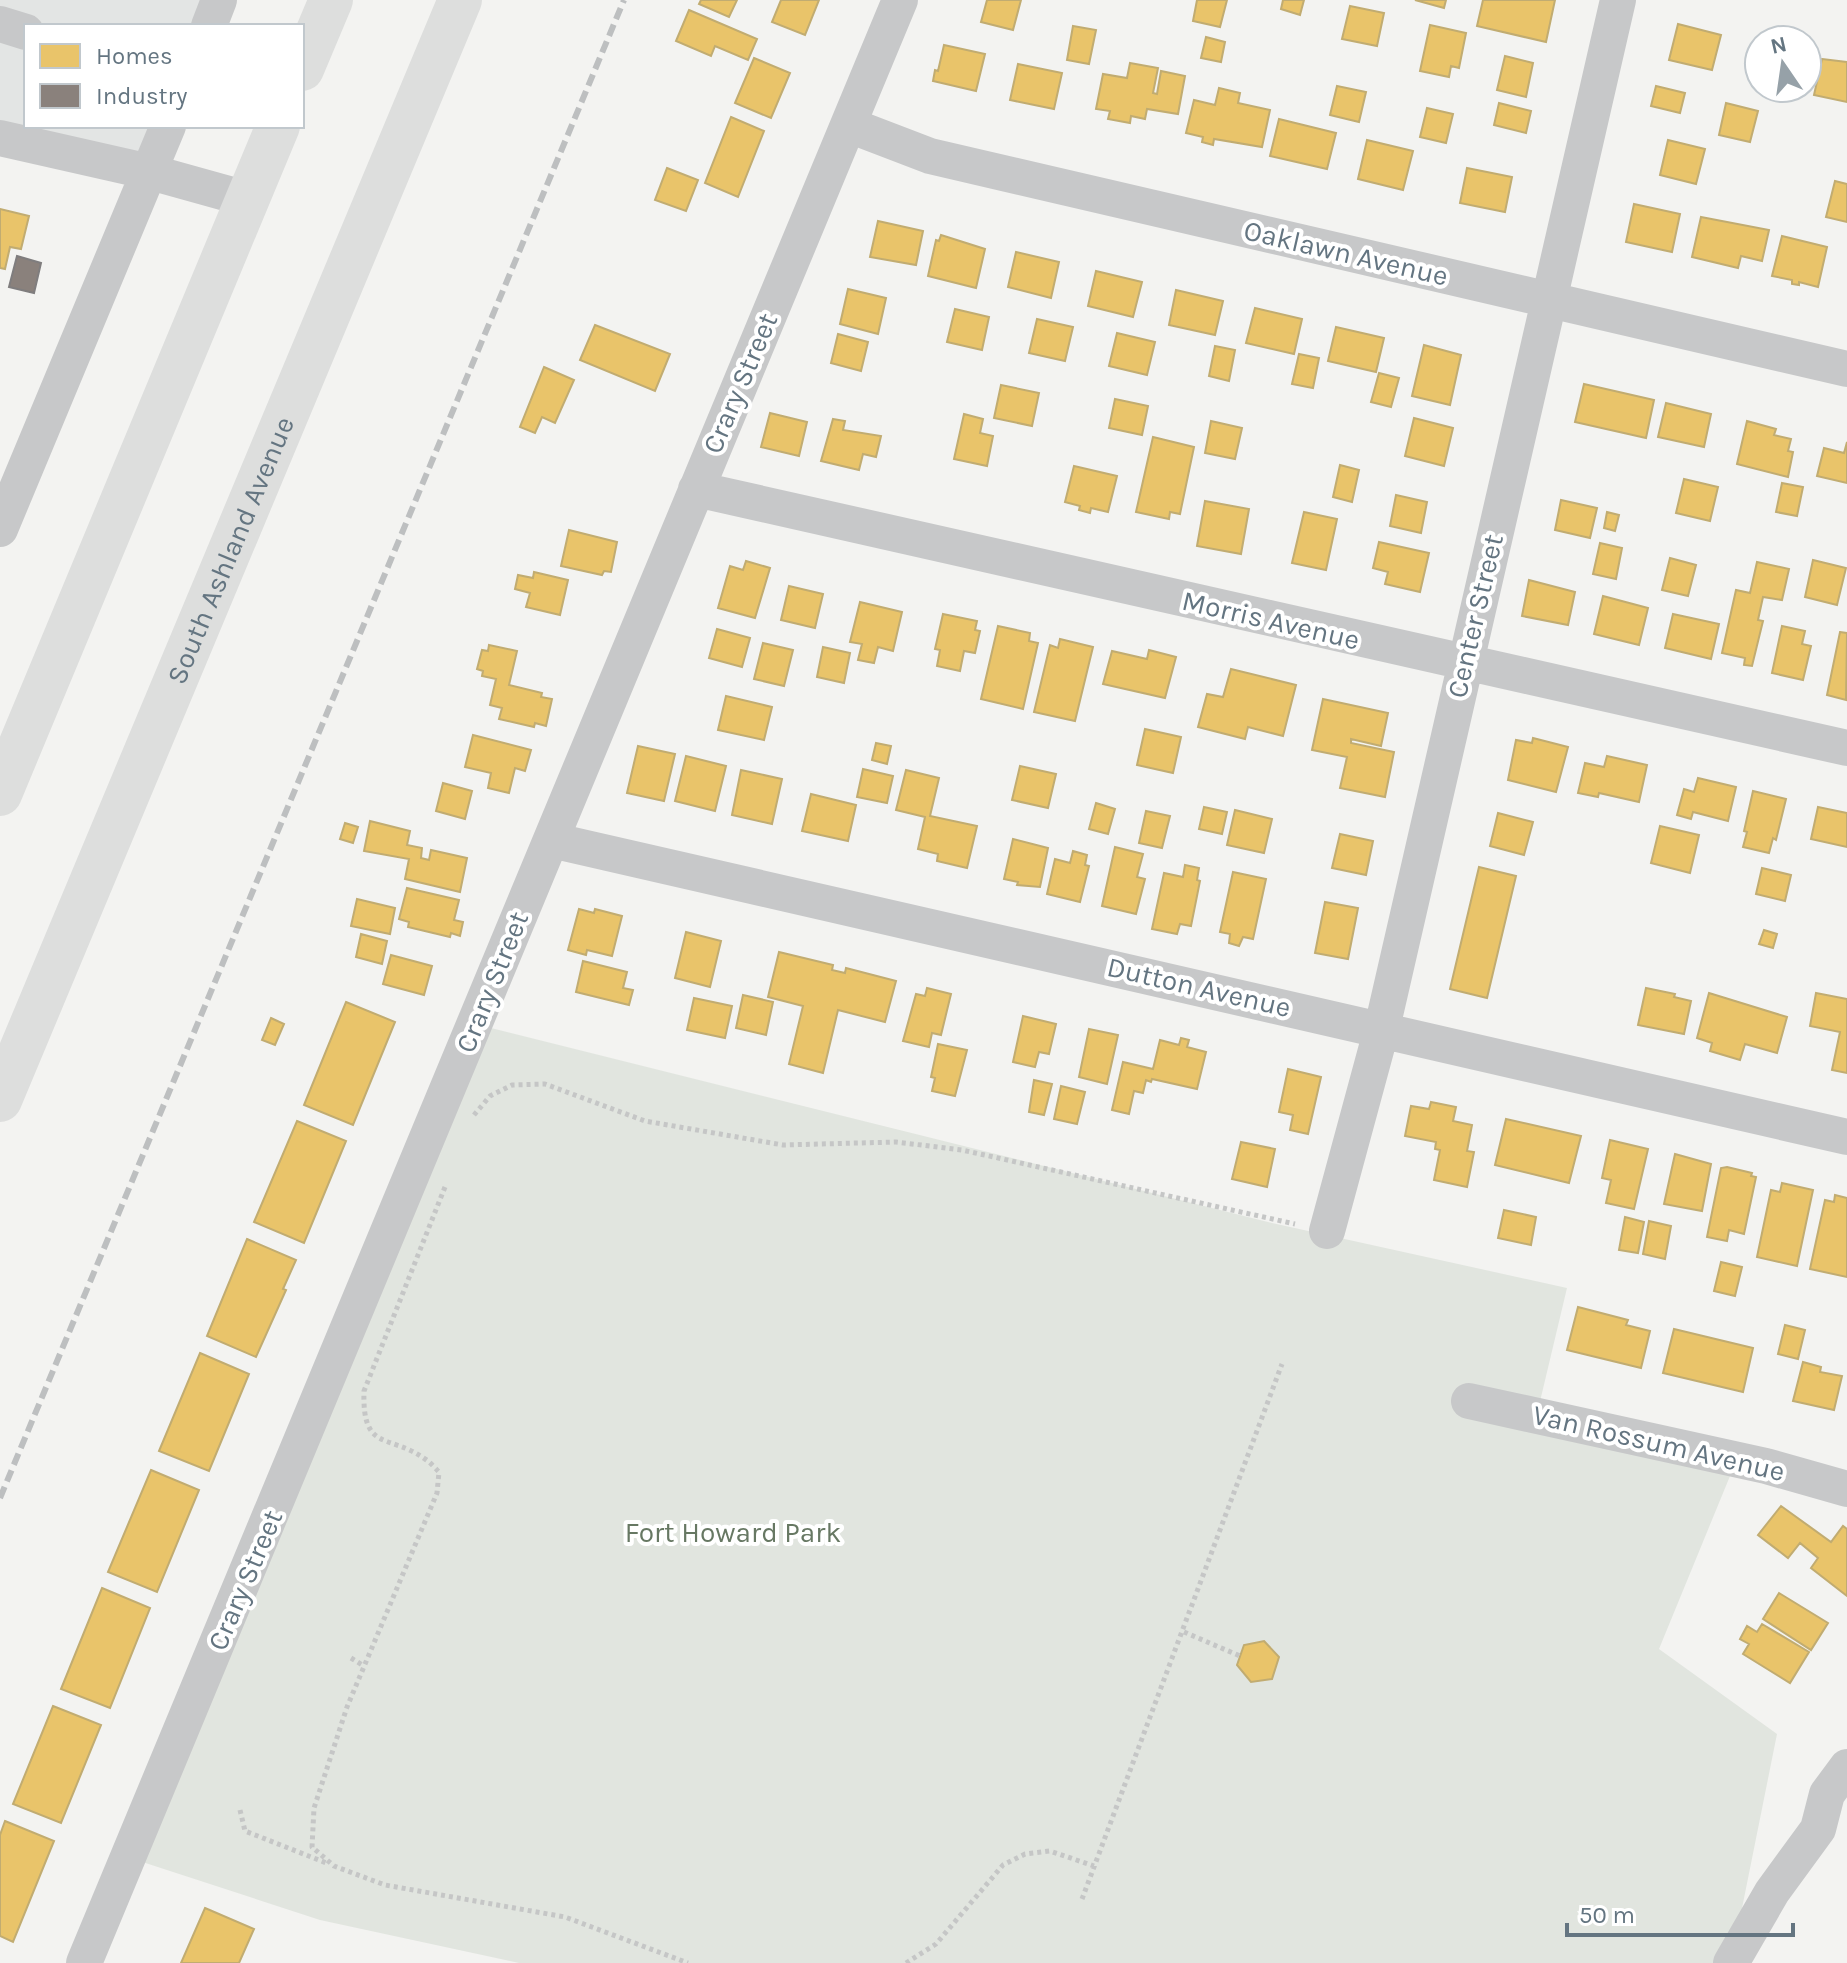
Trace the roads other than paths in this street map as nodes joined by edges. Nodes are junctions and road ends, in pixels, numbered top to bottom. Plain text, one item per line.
1 (219, 0) edge
2 (331, 0) edge
3 (460, 0) edge
4 (900, 0) edge
5 (1618, 0) edge
6 (0, 24) edge
7 (210, 24) edge
8 (24, 31) edge
9 (304, 64) edge
10 (849, 125) junction
11 (167, 128) edge
12 (277, 128) edge
13 (0, 138) edge
14 (150, 172) junction
15 (247, 199) junction
16 (1549, 299) junction
17 (1847, 369) edge
18 (696, 489) junction
19 (0, 529) edge
20 (1464, 664) junction
21 (1847, 748) edge
22 (0, 794) edge
23 (551, 840) junction
24 (1382, 1028) junction
25 (0, 1100) edge
26 (1847, 1137) edge
27 (1327, 1231) road end
28 (1469, 1401) dead end
29 (1847, 1489) edge
30 (1847, 1767) edge
31 (1832, 1822) edge
32 (84, 1963) edge
33 (1731, 1963) edge

1 - 7 street
2 - 9 main road
3 - 25 main road, South Ashland Avenue
4 - 10 street, Crary Street
5 - 16 street, Center Street
6 - 8 street
10 - 16 street, Oaklawn Avenue
10 - 18 street, Crary Street
11 - 14 street
12 - 15 main road
13 - 14 street
14 - 15 street
14 - 19 street
15 - 22 main road
16 - 17 street, Oaklawn Avenue
16 - 20 street, Center Street
18 - 20 street, Morris Avenue
18 - 23 street, Crary Street
20 - 21 street, Morris Avenue
20 - 24 street, Center Street
23 - 24 street, Dutton Avenue
23 - 32 street, Crary Street
24 - 26 street, Dutton Avenue
24 - 27 street, Center Street
28 - 29 street, Van Rossum Avenue
30 - 31 street
31 - 33 street

